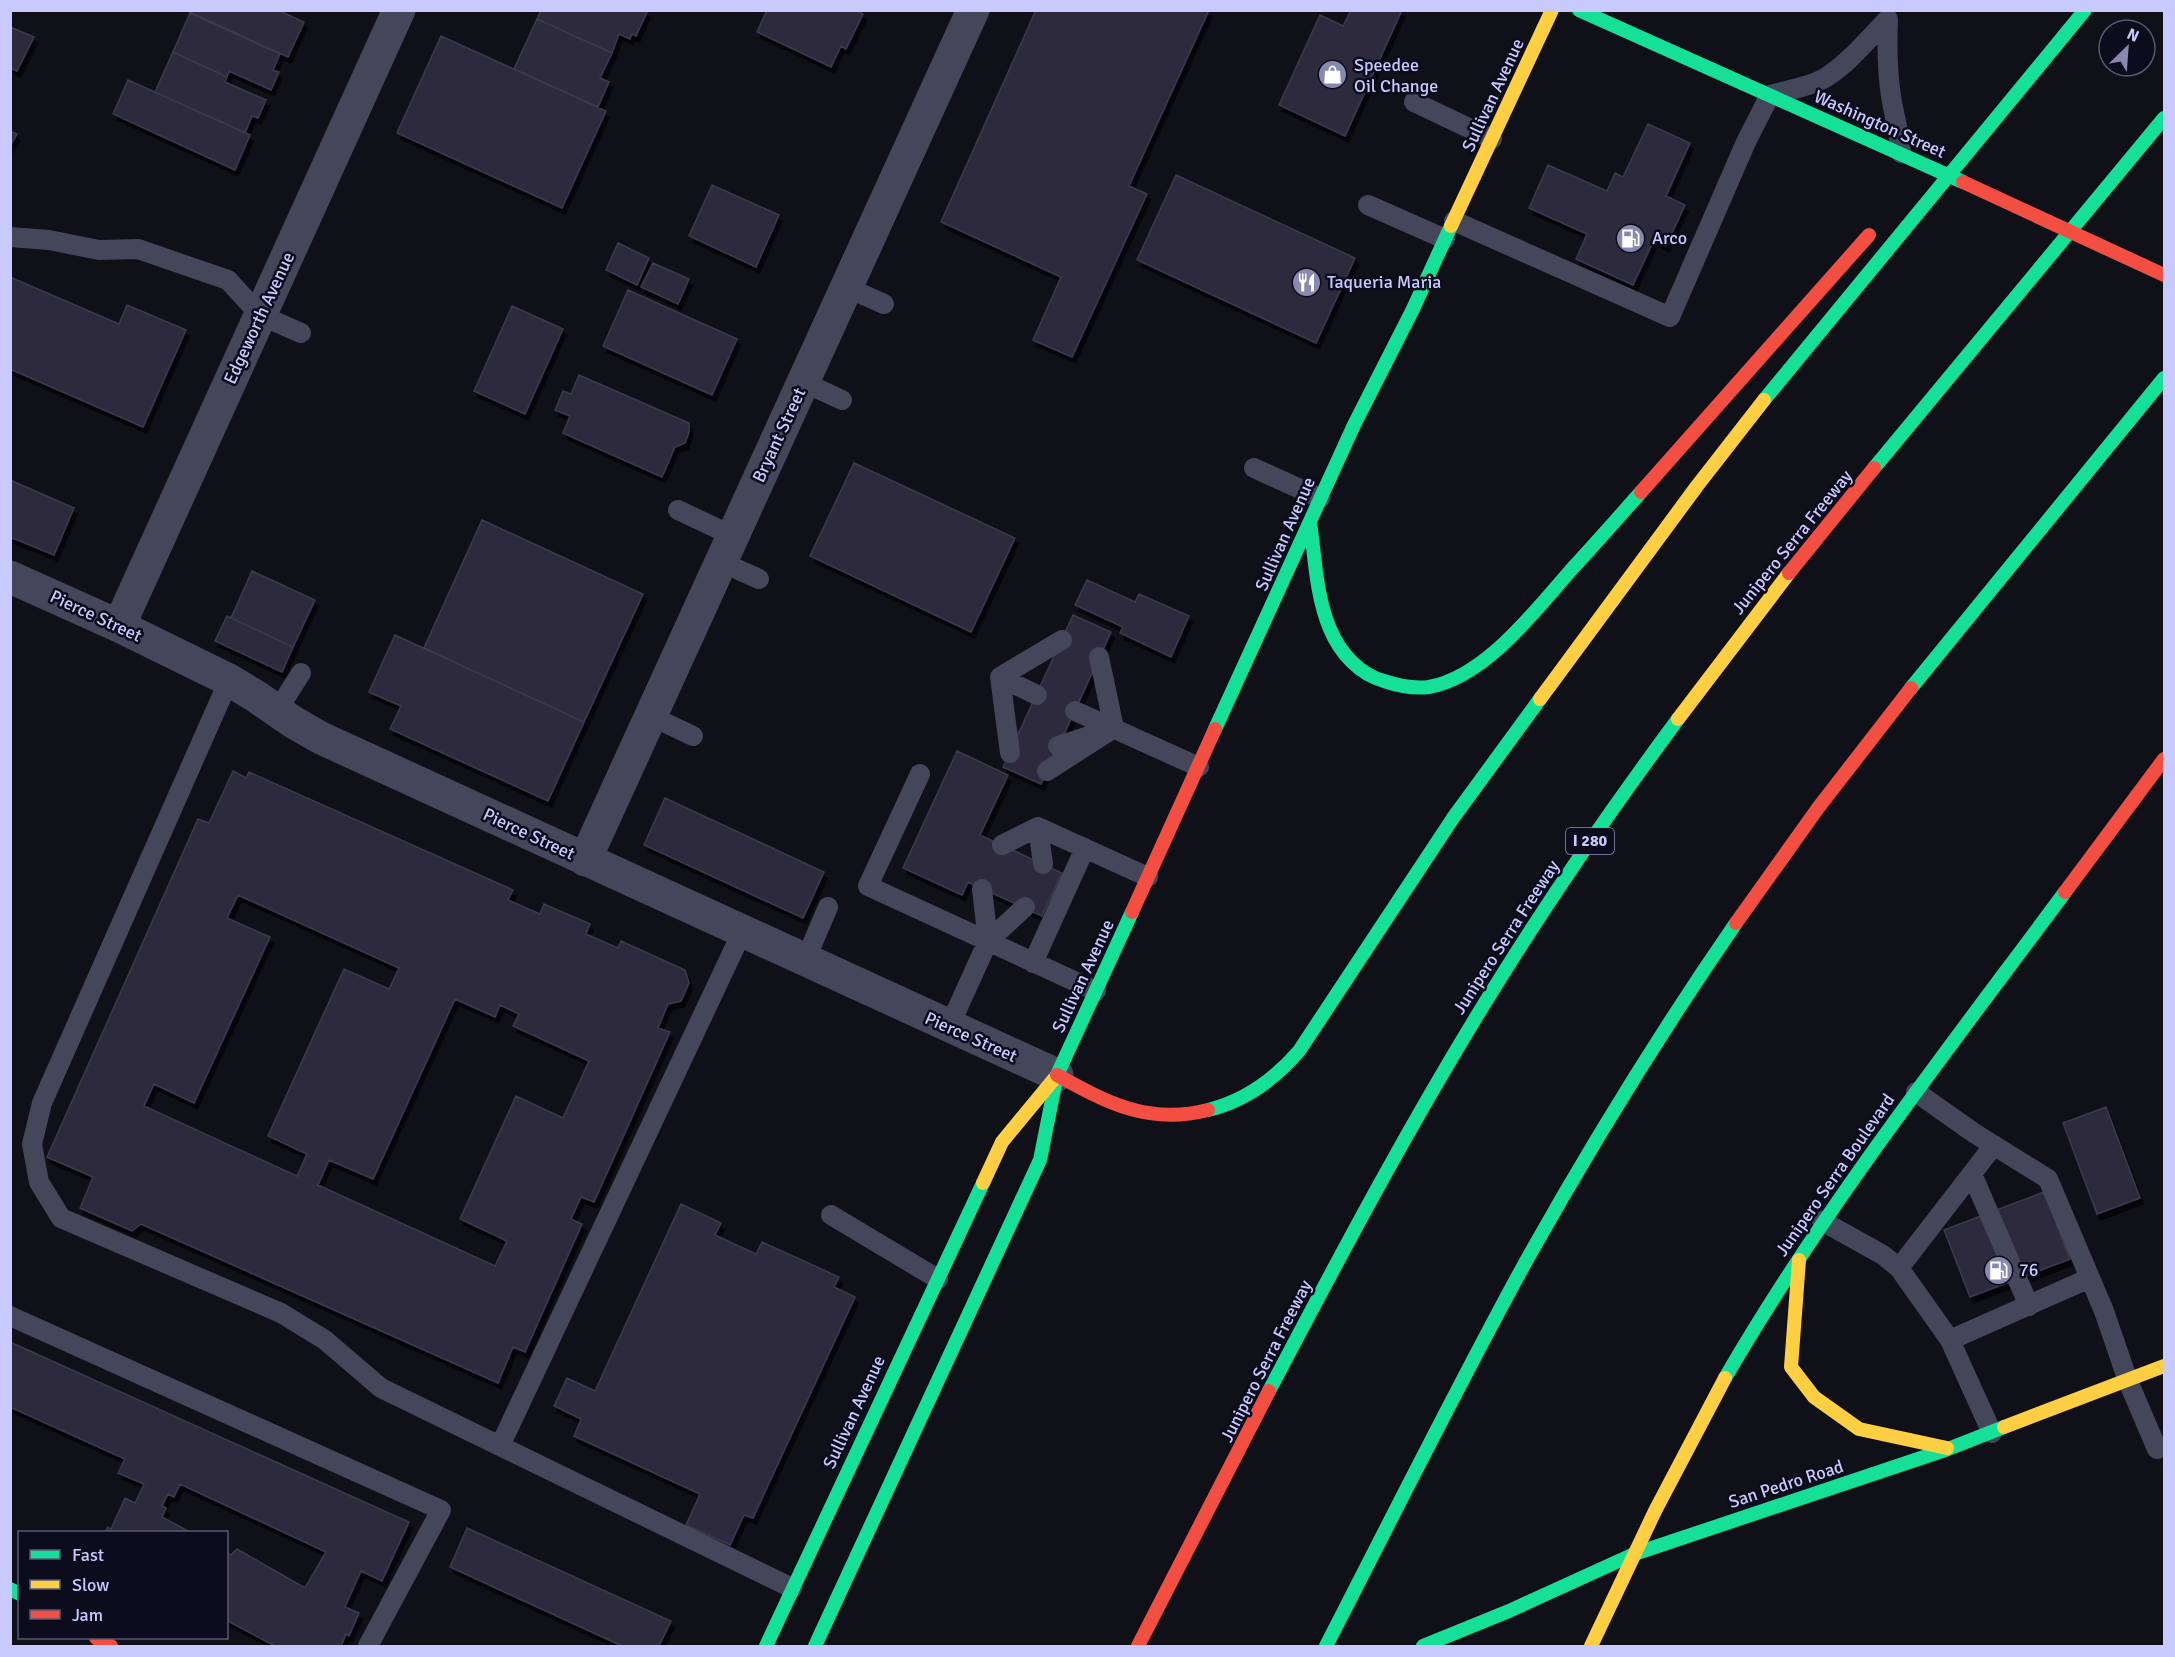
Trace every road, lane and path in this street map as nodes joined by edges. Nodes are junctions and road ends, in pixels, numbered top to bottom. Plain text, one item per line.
1 (399, 10) edge
2 (973, 10) edge
3 (1552, 10) edge
4 (1579, 10) edge
5 (2079, 10) edge
6 (2085, 10) edge
7 (1770, 95) junction
8 (1414, 102) dead end
9 (2164, 118) edge
10 (1976, 121) dead end
11 (1492, 139) junction
12 (1901, 153) junction
13 (1944, 155) dead end
14 (1920, 180) dead end
15 (1368, 205) dead end
16 (1881, 223) dead end
17 (1449, 230) junction
18 (10, 237) edge
19 (2164, 275) edge
20 (846, 287) junction
21 (884, 304) dead end
22 (260, 315) junction
23 (301, 333) dead end
24 (2164, 378) edge
25 (803, 382) junction
26 (842, 400) dead end
27 (1254, 468) dead end
28 (1320, 498) junction
29 (678, 510) dead end
30 (1310, 522) junction
31 (727, 549) junction
32 (10, 577) edge
33 (759, 579) dead end
34 (119, 626) junction
35 (1062, 640) dead end
36 (1099, 657) dead end
37 (1053, 660) dead end
38 (301, 673) dead end
39 (1000, 677) junction
40 (1090, 678) dead end
41 (230, 680) junction
42 (1037, 695) dead end
43 (277, 711) junction
44 (1075, 711) dead end
45 (651, 716) junction
46 (1021, 728) dead end
47 (1114, 728) junction
48 (693, 736) dead end
49 (1058, 746) dead end
50 (1010, 753) dead end
51 (2164, 759) edge
52 (1199, 767) junction
53 (1047, 771) dead end
54 (920, 774) dead end
55 (1038, 827) junction
56 (1002, 845) dead end
57 (1085, 848) junction
58 (585, 860) junction
59 (1043, 864) dead end
60 (1148, 877) junction
61 (982, 889) dead end
62 (828, 907) dead end
63 (1025, 907) dead end
64 (742, 932) junction
65 (988, 941) junction
66 (805, 961) junction
67 (1033, 963) junction
68 (1096, 991) junction
69 (949, 1027) junction
70 (1057, 1075) junction
71 (1916, 1092) junction
72 (1994, 1145) junction
73 (1972, 1174) junction
74 (831, 1215) dead end
75 (1822, 1221) junction
76 (1799, 1257) junction
77 (1899, 1268) junction
78 (2090, 1278) junction
79 (938, 1279) junction
80 (2029, 1306) junction
81 (10, 1316) edge
82 (1950, 1340) junction
83 (2164, 1366) edge
84 (2128, 1381) junction
85 (1992, 1433) junction
86 (500, 1446) junction
87 (1948, 1449) junction
88 (2157, 1449) dead end
89 (1634, 1554) junction
90 (792, 1588) junction
91 (98, 1639) edge
92 (111, 1647) edge
93 (368, 1647) edge
94 (766, 1647) edge
95 (815, 1647) edge
96 (1138, 1647) edge
97 (1326, 1647) edge
98 (1423, 1647) edge
99 (1591, 1647) edge

1 - 22 street, Edgeworth Avenue
2 - 20 street, Bryant Street
3 - 11 main road, Sullivan Avenue
4 - 7 main road, Washington Street
5 - 10 main road
6 - 70 main road
7 - 12 main road, Washington Street
7 - 12 lane
7 - 17 lane
8 - 11 lane
9 - 96 main road, Junipero Serra Freeway / I 280
11 - 17 main road, Sullivan Avenue
12 - 19 main road, Washington Street
13 - 14 main road
15 - 17 lane
16 - 30 main road
17 - 28 main road, Sullivan Avenue
18 - 22 lane
20 - 21 lane
20 - 25 street, Bryant Street
22 - 23 lane
22 - 34 street, Edgeworth Avenue
24 - 97 main road
25 - 26 lane
25 - 31 street, Bryant Street
27 - 28 lane
28 - 30 main road, Sullivan Avenue
29 - 31 lane
30 - 52 main road, Sullivan Avenue
31 - 33 lane
31 - 45 street, Bryant Street
32 - 34 street, Pierce Street
34 - 41 street, Pierce Street
35 - 39 lane
36 - 47 lane
37 - 39 lane
38 - 43 lane
39 - 42 lane
39 - 46 lane
39 - 50 lane
40 - 47 lane
41 - 43 street, Pierce Street
41 - 86 lane
43 - 58 street, Pierce Street
44 - 47 lane
45 - 48 lane
45 - 58 street, Bryant Street
47 - 49 lane
47 - 52 lane
47 - 53 lane
51 - 71 main road, Junipero Serra Boulevard
52 - 60 main road, Sullivan Avenue
54 - 65 lane
55 - 56 lane
55 - 57 lane
55 - 59 lane
57 - 60 lane
57 - 67 lane
58 - 64 street, Pierce Street
60 - 68 main road, Sullivan Avenue
61 - 65 lane
62 - 66 lane
63 - 65 lane
64 - 66 street, Pierce Street
64 - 86 lane
65 - 67 lane
65 - 69 lane
66 - 69 street, Pierce Street
67 - 68 lane
68 - 70 main road, Sullivan Avenue
69 - 70 street, Pierce Street
70 - 79 main road, Sullivan Avenue
70 - 95 main road, Sullivan Avenue
71 - 72 lane
71 - 75 main road, Junipero Serra Boulevard
72 - 73 lane
72 - 78 lane
73 - 77 lane
73 - 80 lane
74 - 79 lane
75 - 76 main road, Junipero Serra Boulevard
75 - 77 lane
76 - 87 main road
76 - 89 main road, Junipero Serra Boulevard
77 - 82 lane
78 - 80 lane
78 - 84 lane
79 - 90 main road, Sullivan Avenue
80 - 82 lane
81 - 93 lane
82 - 85 lane
83 - 84 main road, San Pedro Road
84 - 85 main road, San Pedro Road
84 - 88 lane
85 - 87 main road, San Pedro Road
86 - 90 lane
87 - 89 main road, San Pedro Road
89 - 98 main road, San Pedro Road
89 - 99 main road, Junipero Serra Boulevard
90 - 94 main road, Sullivan Avenue
91 - 92 main road

